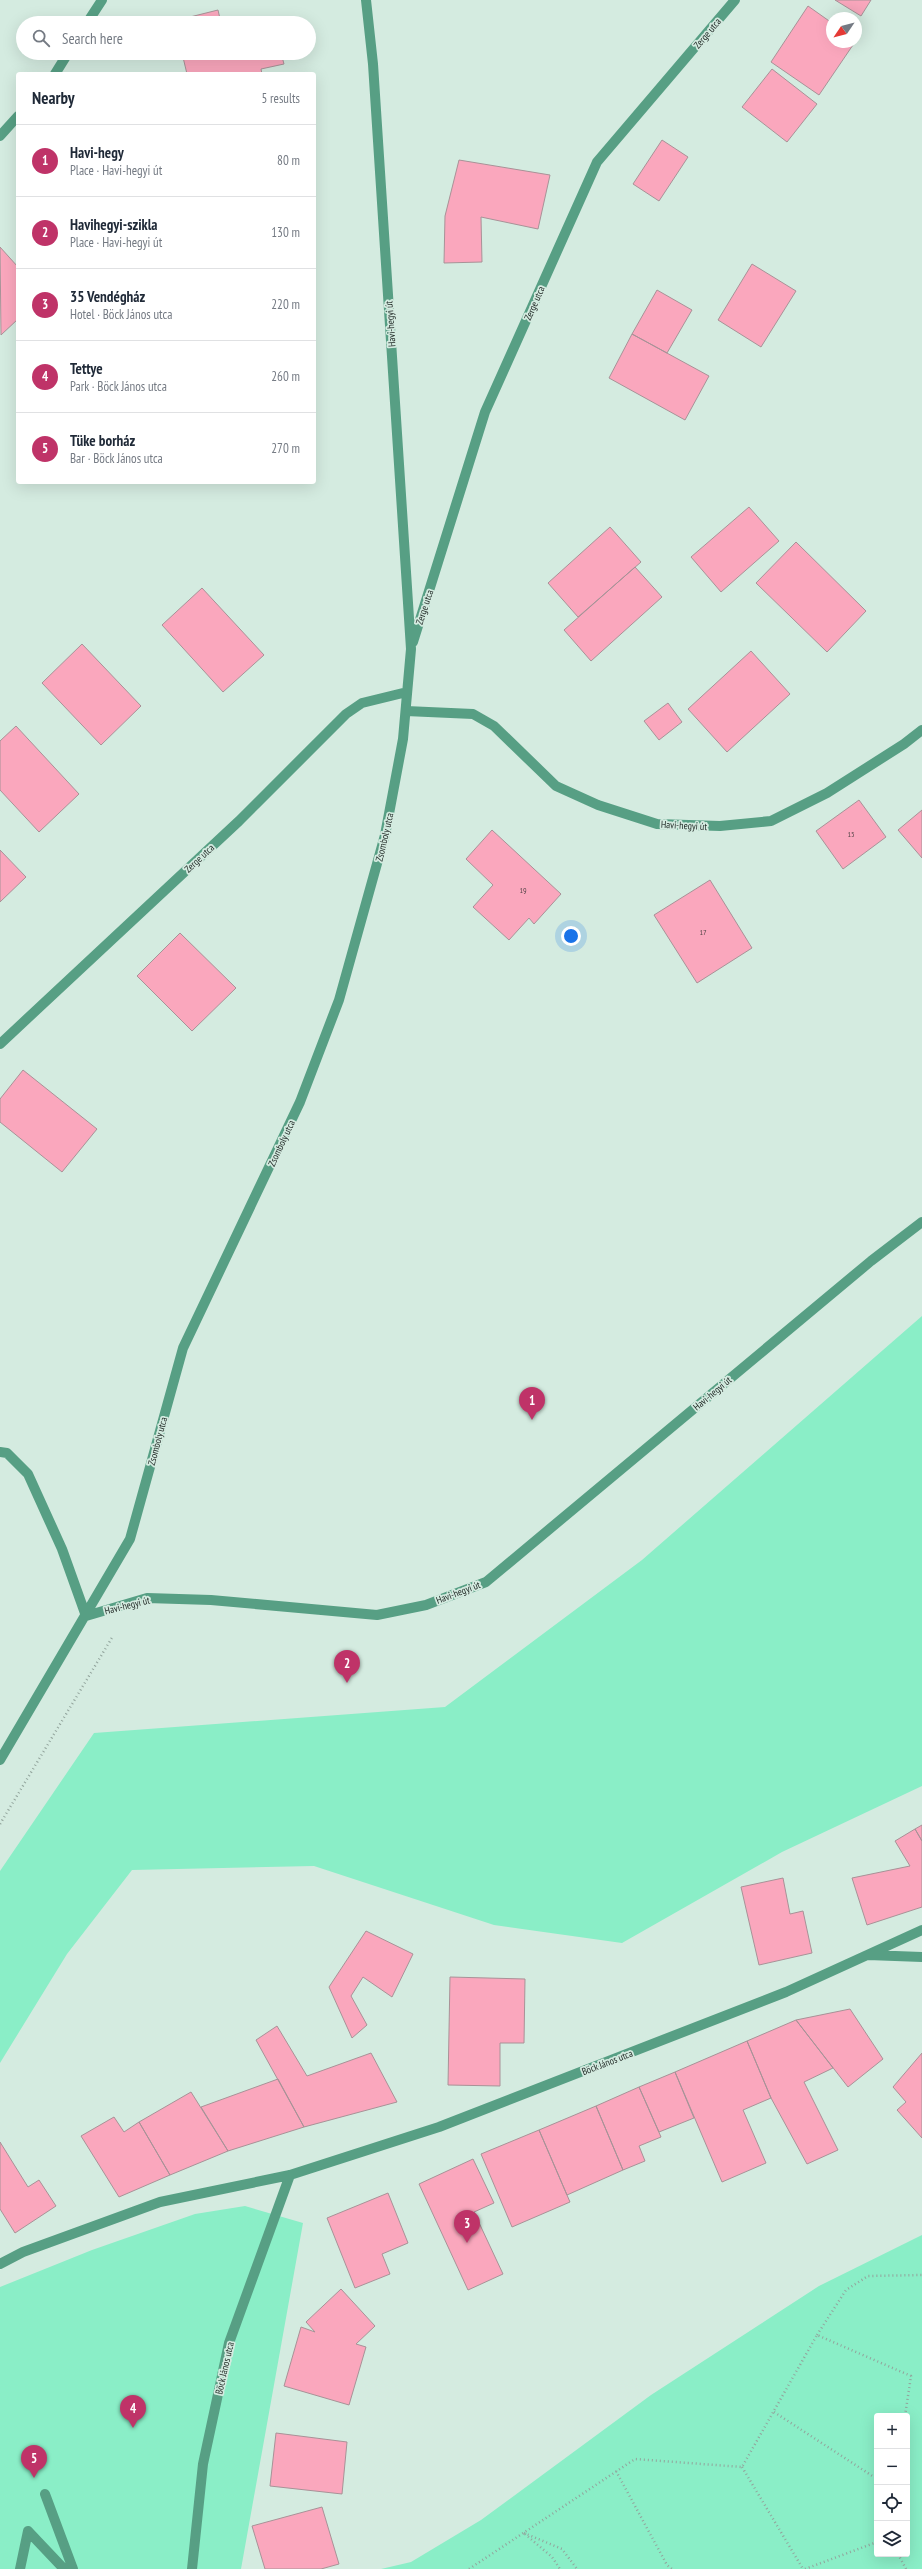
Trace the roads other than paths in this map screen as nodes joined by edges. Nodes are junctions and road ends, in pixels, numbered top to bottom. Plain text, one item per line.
1 (102, 0) edge
2 (366, 0) edge
3 (735, 0) edge
4 (92, 16) edge
5 (64, 60) edge
6 (56, 72) edge
7 (16, 118) edge
8 (0, 136) edge
9 (411, 649) junction
10 (407, 692) junction
11 (406, 711) junction
12 (922, 730) edge
13 (0, 1044) edge
14 (922, 1222) edge
15 (0, 1452) edge
16 (86, 1616) junction
17 (0, 1760) edge
18 (922, 1930) edge
19 (864, 1955) junction
20 (922, 1957) edge
21 (290, 2175) junction
22 (0, 2264) edge
23 (45, 2494) dead end
24 (20, 2569) edge
25 (64, 2569) edge
26 (73, 2569) edge
27 (192, 2569) edge

1 - 4 street
2 - 9 street, Havi-hegyi út
3 - 9 street, Zerge utca
5 - 6 street
7 - 8 street
9 - 10 street, Zsomboly utca
10 - 11 street, Zsomboly utca
10 - 13 street, Zerge utca
11 - 12 street, Havi-hegyi út
11 - 16 street, Zsomboly utca
14 - 16 street, Havi-hegyi út
15 - 16 street
16 - 17 street
18 - 19 street
19 - 20 street, Böck János utca
19 - 21 street, Böck János utca
21 - 22 street, Böck János utca
21 - 27 street, Böck János utca
23 - 26 street
24 - 25 street

